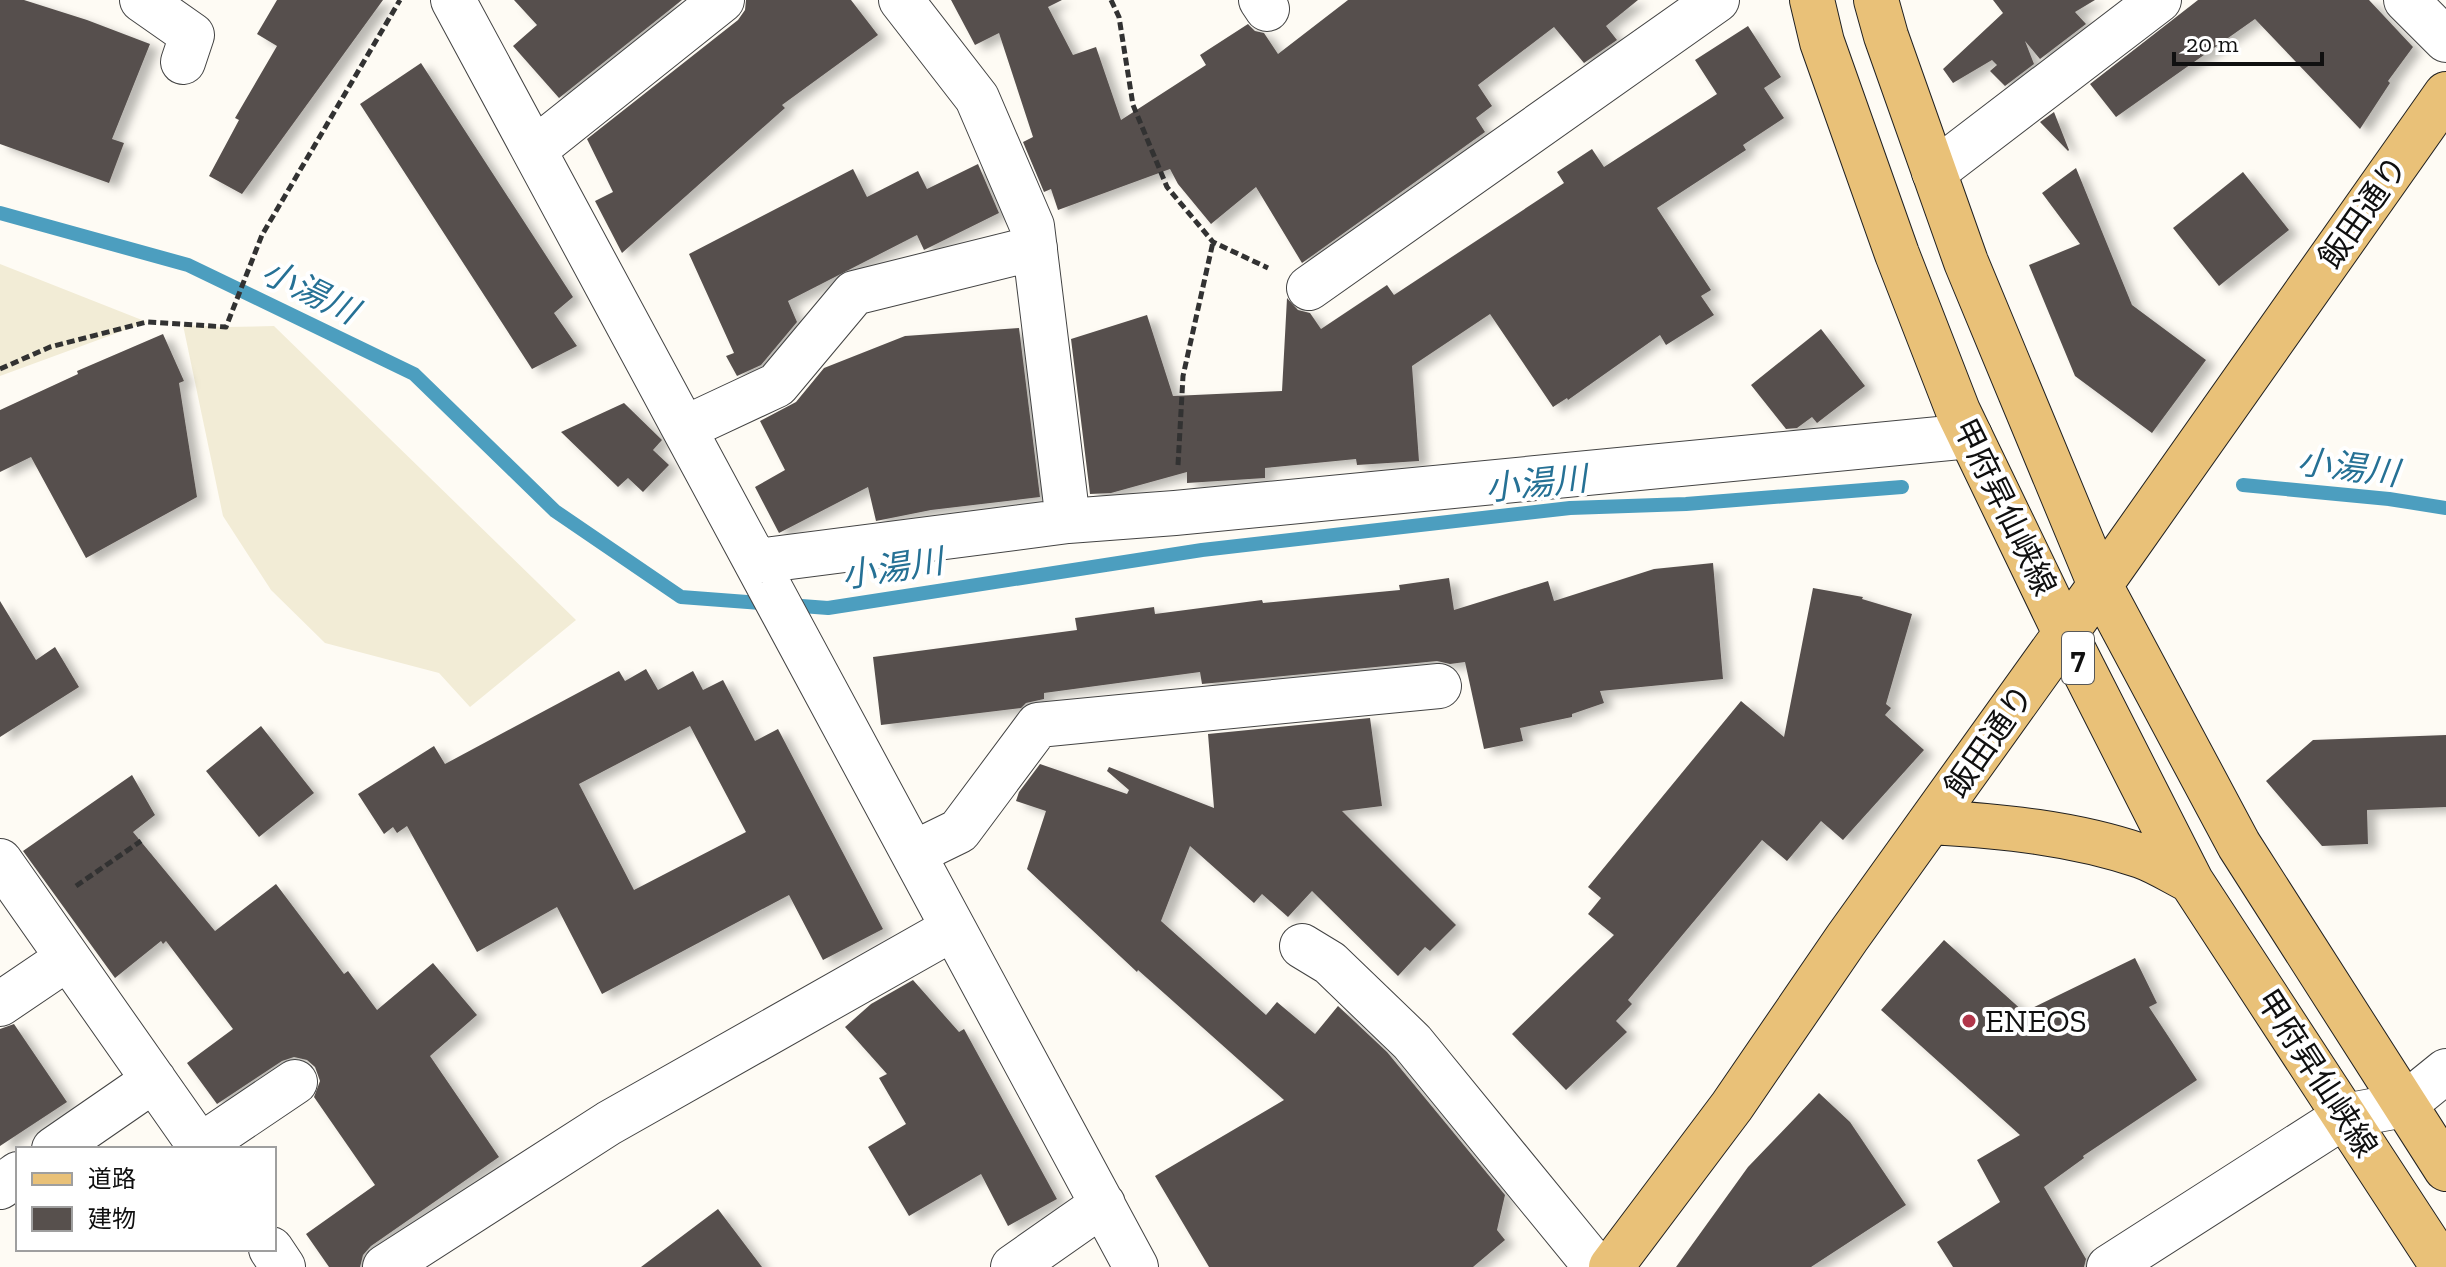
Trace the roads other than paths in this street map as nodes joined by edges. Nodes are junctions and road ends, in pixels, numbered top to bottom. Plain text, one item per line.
1 (142, 0) edge
2 (453, 0) edge
3 (722, 0) edge
4 (901, 0) edge
5 (1717, 0) edge
6 (1812, 0) edge
7 (1876, 0) edge
8 (2159, 0) edge
9 (2406, 0) edge
10 (2446, 40) edge
11 (183, 62) dead end
12 (2446, 94) edge
13 (534, 150) junction
14 (1934, 172) junction
15 (1035, 248) junction
16 (1309, 288) road end
17 (685, 428) junction
18 (1970, 436) junction
19 (1068, 521) junction
20 (760, 567) junction
21 (2100, 585) junction
22 (2065, 633) junction
23 (1439, 686) dead end
24 (1931, 822) junction
25 (914, 853) junction
26 (0, 861) edge
27 (2191, 881) junction
28 (952, 929) junction
29 (1302, 946) dead end
30 (68, 958) junction
31 (0, 1004) edge
32 (2446, 1071) edge
33 (154, 1080) junction
34 (295, 1082) dead end
35 (2404, 1105) junction
36 (2345, 1116) junction
37 (57, 1147) edge
38 (200, 1147) edge
39 (202, 1147) edge
40 (2446, 1169) edge
41 (1103, 1204) junction
42 (385, 1267) edge
43 (1013, 1267) edge
44 (1136, 1267) edge
45 (1596, 1267) edge
46 (1611, 1267) edge
47 (2109, 1267) edge
48 (2443, 1267) edge

1 - 11 street
2 - 13 street
3 - 13 street
4 - 15 street
5 - 16 street
6 - 18 main road, 甲府昇仙峡線 / 7
7 - 14 main road, 甲府昇仙峡線 / 7
8 - 14 street
9 - 10 street
12 - 21 main road, 飯田通り
13 - 17 street
14 - 21 main road, 甲府昇仙峡線 / 7
15 - 17 street
15 - 19 street
17 - 20 street
18 - 19 street
18 - 22 main road, 甲府昇仙峡線 / 7
19 - 20 street
20 - 25 street
21 - 22 main road, 飯田通り
21 - 35 main road, 甲府昇仙峡線 / 7
22 - 24 main road, 飯田通り
22 - 27 main road, 甲府昇仙峡線 / 7
23 - 25 street
24 - 27 main road
24 - 46 main road, 飯田通り
25 - 28 street
26 - 30 street
27 - 36 main road, 甲府昇仙峡線 / 7
28 - 41 street
28 - 42 street
29 - 45 street
30 - 31 street
30 - 33 street
32 - 35 street
33 - 37 street
33 - 38 street
34 - 39 street
35 - 36 street
35 - 40 main road, 甲府昇仙峡線 / 7
36 - 47 street
36 - 48 main road, 甲府昇仙峡線 / 7
41 - 43 street
41 - 44 street

